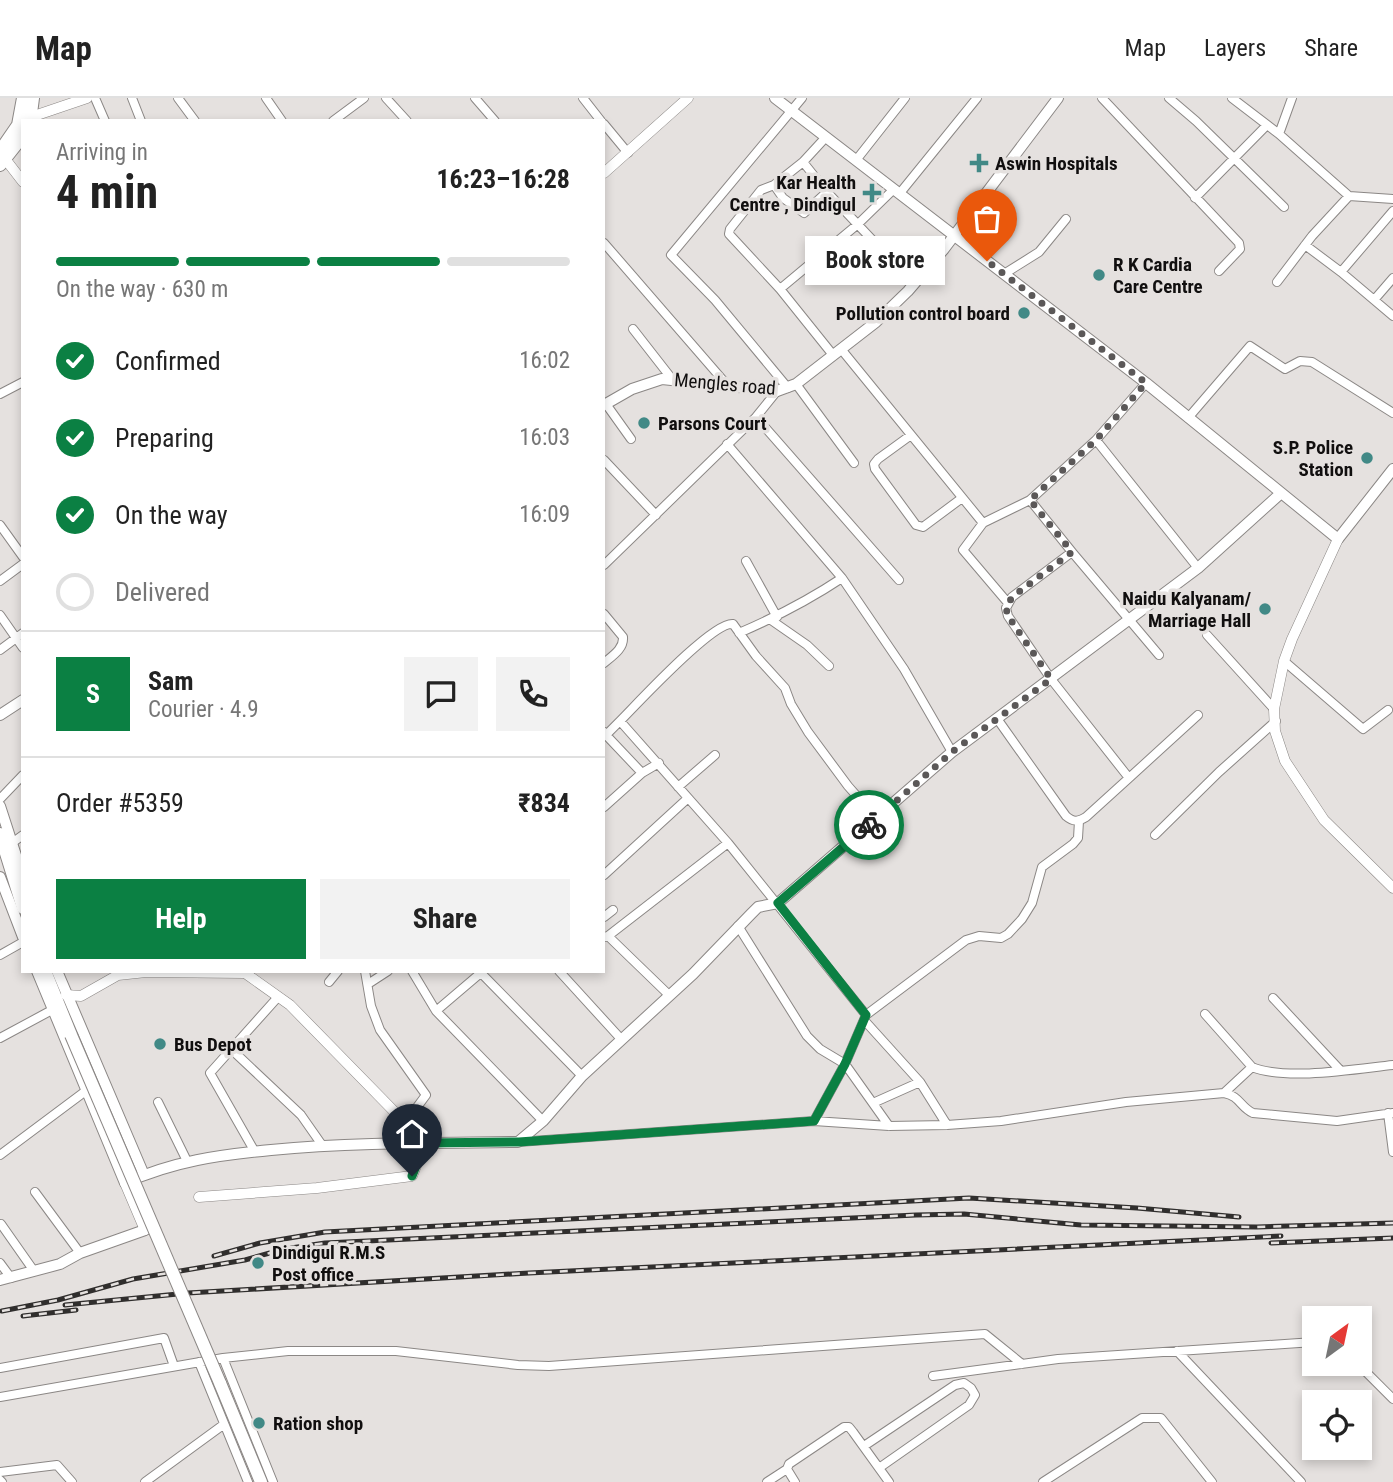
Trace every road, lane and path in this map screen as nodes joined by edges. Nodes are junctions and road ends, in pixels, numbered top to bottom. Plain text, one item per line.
1 (23, 98) edge
2 (33, 98) edge
3 (86, 98) edge
4 (95, 98) edge
5 (132, 98) edge
6 (178, 98) edge
7 (266, 98) edge
8 (365, 98) edge
9 (386, 98) edge
10 (475, 98) edge
11 (583, 98) edge
12 (688, 98) edge
13 (775, 98) edge
14 (802, 98) edge
15 (905, 98) edge
16 (977, 98) edge
17 (1058, 98) edge
18 (1102, 98) edge
19 (1169, 98) edge
20 (1232, 98) edge
21 (1292, 98) edge
22 (789, 111) junction
23 (31, 119) edge
24 (104, 119) edge
25 (140, 119) edge
26 (194, 119) edge
27 (281, 119) edge
28 (337, 119) edge
29 (405, 119) edge
30 (493, 119) edge
31 (600, 119) edge
32 (1267, 125) junction
33 (605, 126) edge
34 (1279, 134) junction
35 (826, 137) junction
36 (21, 141) edge
37 (628, 153) junction
38 (1235, 158) junction
39 (2, 159) edge
40 (857, 159) junction
41 (803, 162) junction
42 (605, 172) edge
43 (21, 180) edge
44 (774, 185) junction
45 (897, 191) junction
46 (827, 192) junction
47 (1349, 196) junction
48 (1195, 198) junction
49 (1393, 199) edge
50 (1284, 207) dead end
51 (1393, 211) edge
52 (1066, 219) dead end
53 (858, 224) junction
54 (953, 235) junction
55 (605, 244) edge
56 (1305, 245) junction
57 (1219, 271) dead end
58 (1341, 272) junction
59 (1004, 274) junction
60 (1393, 278) edge
61 (1277, 282) dead end
62 (914, 284) junction
63 (780, 289) junction
64 (1374, 300) junction
65 (1393, 316) edge
66 (633, 329) dead end
67 (837, 351) junction
68 (672, 379) junction
69 (21, 383) edge
70 (1146, 383) junction
71 (728, 386) junction
72 (787, 387) junction
73 (0, 394) edge
74 (605, 405) edge
75 (1393, 413) edge
76 (756, 417) junction
77 (1188, 418) junction
78 (911, 435) junction
79 (631, 439) dead end
80 (1096, 440) junction
81 (727, 444) junction
82 (605, 461) edge
83 (854, 463) dead end
84 (1393, 469) edge
85 (1280, 494) junction
86 (962, 498) junction
87 (1030, 500) junction
88 (656, 515) junction
89 (983, 523) junction
90 (0, 525) edge
91 (1338, 539) junction
92 (1072, 552) junction
93 (21, 554) edge
94 (746, 561) dead end
95 (605, 564) edge
96 (21, 568) edge
97 (1198, 568) junction
98 (842, 578) junction
99 (899, 580) dead end
100 (0, 581) edge
101 (1008, 603) junction
102 (0, 615) edge
103 (605, 615) edge
104 (774, 618) junction
105 (1129, 621) junction
106 (739, 633) junction
107 (1206, 635) dead end
108 (20, 636) edge
109 (0, 650) edge
110 (1159, 655) dead end
111 (605, 662) edge
112 (1284, 662) junction
113 (829, 666) dead end
114 (1051, 679) junction
115 (21, 701) edge
116 (1274, 709) junction
117 (1388, 710) dead end
118 (0, 715) edge
119 (1198, 715) dead end
120 (998, 720) junction
121 (621, 721) junction
122 (1276, 721) junction
123 (605, 733) edge
124 (605, 735) edge
125 (952, 752) junction
126 (715, 755) dead end
127 (659, 763) junction
128 (642, 773) junction
129 (21, 777) edge
130 (1129, 778) junction
131 (677, 786) junction
132 (0, 799) edge
133 (687, 799) junction
134 (0, 806) edge
135 (605, 806) edge
136 (877, 819) junction
137 (1079, 821) junction
138 (0, 834) edge
139 (1155, 835) dead end
140 (21, 836) edge
141 (12, 843) junction
142 (728, 844) junction
143 (21, 871) edge
144 (605, 874) edge
145 (0, 877) edge
146 (1392, 890) edge
147 (21, 902) edge
148 (778, 903) junction
149 (613, 910) dead end
150 (605, 916) edge
151 (738, 926) junction
152 (21, 934) edge
153 (606, 936) edge
154 (21, 940) edge
155 (0, 955) edge
156 (38, 973) edge
157 (46, 973) edge
158 (58, 973) edge
159 (336, 973) edge
160 (365, 973) edge
161 (385, 973) edge
162 (413, 973) edge
163 (481, 973) edge
164 (483, 973) edge
165 (561, 973) edge
166 (252, 974) edge
167 (329, 982) dead end
168 (368, 984) junction
169 (66, 995) junction
170 (669, 995) junction
171 (278, 997) junction
172 (1273, 998) dead end
173 (52, 1010) junction
174 (436, 1011) junction
175 (1205, 1014) dead end
176 (865, 1017) junction
177 (0, 1038) edge
178 (621, 1039) junction
179 (88, 1046) junction
180 (231, 1049) junction
181 (71, 1054) junction
182 (845, 1064) junction
183 (1393, 1065) edge
184 (1252, 1067) junction
185 (1340, 1070) junction
186 (582, 1076) junction
187 (920, 1082) junction
188 (87, 1090) junction
189 (1224, 1093) junction
190 (158, 1102) dead end
191 (873, 1103) junction
192 (1391, 1113) edge
193 (542, 1121) junction
194 (814, 1121) junction
195 (406, 1122) junction
196 (947, 1125) junction
197 (889, 1126) junction
198 (519, 1142) junction
199 (425, 1143) junction
200 (322, 1145) junction
201 (255, 1152) junction
202 (1393, 1152) edge
203 (0, 1155) edge
204 (187, 1161) junction
205 (144, 1175) junction
206 (125, 1183) junction
207 (35, 1192) dead end
208 (199, 1197) dead end
209 (1, 1224) edge
210 (145, 1230) joint
211 (80, 1253) junction
212 (0, 1263) edge
213 (34, 1271) junction
214 (6, 1279) edge
215 (1302, 1343) edge
216 (1177, 1351) junction
217 (223, 1358) junction
218 (199, 1362) junction
219 (1022, 1364) junction
220 (174, 1366) junction
221 (0, 1368) edge
222 (933, 1376) dead end
223 (1370, 1376) edge
224 (0, 1397) edge
225 (1393, 1399) edge
226 (223, 1425) junction
227 (864, 1446) junction
228 (879, 1468) junction
229 (788, 1469) junction
230 (0, 1472) edge
231 (72, 1482) edge
232 (145, 1482) edge
233 (247, 1482) edge
234 (261, 1482) edge
235 (272, 1482) edge
236 (767, 1482) edge
237 (795, 1482) edge
238 (889, 1482) edge
239 (1043, 1482) edge
240 (1212, 1482) edge
241 (1301, 1482) edge

1 - 39 highway
2 - 23 highway
3 - 23 street
4 - 24 street
5 - 25 street
6 - 26 street
7 - 27 street
8 - 28 street
9 - 29 street
10 - 30 street
11 - 31 street
12 - 37 street
13 - 22 main road
14 - 22 street
15 - 40 street
16 - 45 street
17 - 54 main road, Mengles road
18 - 48 street
19 - 38 street
20 - 32 street
21 - 34 street
22 - 35 main road
22 - 72 street
32 - 34 street
32 - 38 street
33 - 37 street
34 - 47 street
35 - 40 main road
35 - 41 street
36 - 39 highway
37 - 42 street
38 - 48 street
38 - 50 street
39 - 43 street
40 - 45 main road
41 - 44 street
41 - 46 street
44 - 46 street
44 - 63 street
45 - 53 street
45 - 54 main road
46 - 53 street
47 - 49 street
47 - 56 street
48 - 57 street
51 - 58 street
52 - 59 street
53 - 62 street
53 - 63 street
54 - 59 main road
54 - 62 main road, Mengles road
55 - 71 street
56 - 58 street
56 - 61 street
58 - 64 street
59 - 70 main road
60 - 64 street
62 - 67 main road, Mengles road
63 - 67 street
64 - 65 street
66 - 68 street
67 - 72 main road, Mengles road
67 - 78 street
68 - 71 main road, Mengles road
68 - 74 main road, Mengles road
69 - 73 street
70 - 77 main road
70 - 80 street
71 - 72 main road, Mengles road
72 - 76 street
72 - 83 street
74 - 79 street
75 - 77 street
76 - 81 street
76 - 99 street
77 - 85 main road
78 - 86 street
78 - 86 street
80 - 87 street
80 - 97 street
81 - 88 street
81 - 98 street
82 - 88 street
84 - 91 main road
85 - 91 main road
85 - 97 main road
86 - 89 street
87 - 89 street
87 - 92 street
88 - 95 street
89 - 101 street
90 - 93 street
91 - 112 street
92 - 101 street
92 - 105 street
94 - 104 street
96 - 100 street
97 - 105 main road
98 - 104 street
98 - 125 street
101 - 114 street
102 - 108 street
103 - 111 street
104 - 106 street
104 - 113 street
105 - 110 street
105 - 114 main road
106 - 121 street
106 - 136 street
107 - 116 street
108 - 109 street
112 - 116 street
112 - 117 street
114 - 120 main road
114 - 130 street
115 - 118 main road
116 - 122 street
119 - 130 street
120 - 125 main road
120 - 137 street
121 - 123 street
121 - 127 street
122 - 139 street
122 - 146 street
124 - 128 street
125 - 136 main road
126 - 131 street
127 - 128 street
127 - 131 street
128 - 135 street
129 - 132 street
130 - 137 street
131 - 133 street
133 - 142 street
133 - 144 street
134 - 141 main road
136 - 148 main road
137 - 176 street
138 - 147 highway
140 - 141 street
141 - 143 main road
142 - 148 street
142 - 153 street
145 - 152 main road
148 - 151 main road
148 - 176 street
149 - 150 street
151 - 170 main road
151 - 182 street
153 - 170 street
154 - 155 street
156 - 173 main road
157 - 234 highway, bridge
158 - 169 main road
159 - 167 street
160 - 168 street
161 - 168 street
162 - 174 street
163 - 174 street
164 - 186 street
165 - 178 street
166 - 169 street
166 - 171 street
168 - 195 street
169 - 179 main road
170 - 178 main road
171 - 180 street
171 - 195 street
172 - 185 street
173 - 177 street
173 - 181 main road
174 - 193 street
175 - 184 street
176 - 182 street
176 - 187 street
178 - 186 main road
179 - 181 main road
179 - 205 main road
180 - 200 street
180 - 201 street
181 - 188 main road
182 - 191 street
182 - 194 street
183 - 185 street
184 - 185 street
184 - 189 street
186 - 193 main road
187 - 191 street
187 - 196 street
188 - 203 street
188 - 206 main road
189 - 192 street
189 - 196 street
190 - 204 street
191 - 197 street
192 - 202 street
193 - 198 main road
194 - 197 street
194 - 198 street
195 - 199 street
196 - 197 street
198 - 199 main road
199 - 200 main road
199 - 208 street
200 - 201 main road
201 - 204 main road
204 - 205 main road
205 - 206 main road
206 - 210 street
207 - 211 street
209 - 213 street
210 - 211 main road
211 - 213 main road
212 - 214 street
213 - 214 main road
215 - 216 street
216 - 219 street
216 - 241 street
217 - 218 street
217 - 219 street
217 - 235 street
218 - 220 street
218 - 226 street
219 - 222 street
220 - 221 street
220 - 224 street
223 - 225 street
226 - 232 street
226 - 233 street
227 - 228 street
227 - 228 street
227 - 229 street
228 - 238 street
229 - 236 street
229 - 237 street
230 - 231 street
239 - 240 street

